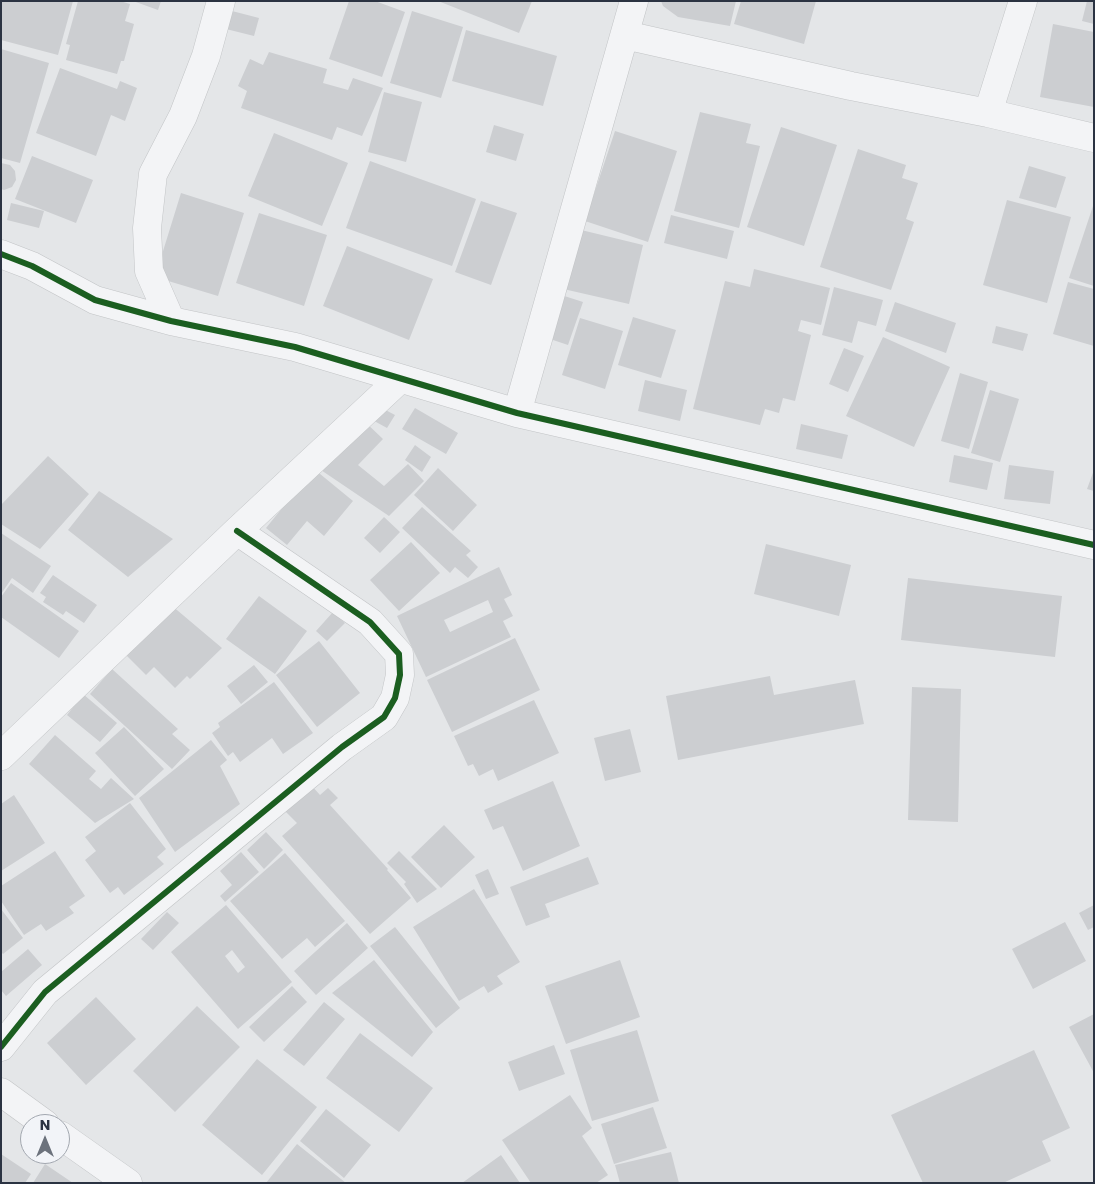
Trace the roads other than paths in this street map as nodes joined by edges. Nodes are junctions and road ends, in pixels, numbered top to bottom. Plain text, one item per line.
1 (221, 1) edge
2 (634, 1) edge
3 (1023, 1) edge
4 (625, 35) junction
5 (988, 113) junction
6 (1094, 138) edge
7 (1, 254) edge
8 (171, 322) junction
9 (400, 379) junction
10 (517, 413) junction
11 (237, 531) junction
12 (1094, 545) edge
13 (1, 756) edge
14 (1, 1048) edge
15 (1, 1092) edge
16 (32, 1114) edge
17 (70, 1142) edge
18 (128, 1183) edge

1 - 8 street
2 - 4 street
3 - 5 street
4 - 5 street
4 - 10 street
5 - 6 street
7 - 8 street
8 - 9 street
9 - 10 street
9 - 11 street
10 - 12 street
11 - 13 street
11 - 14 street
15 - 16 street
17 - 18 street

